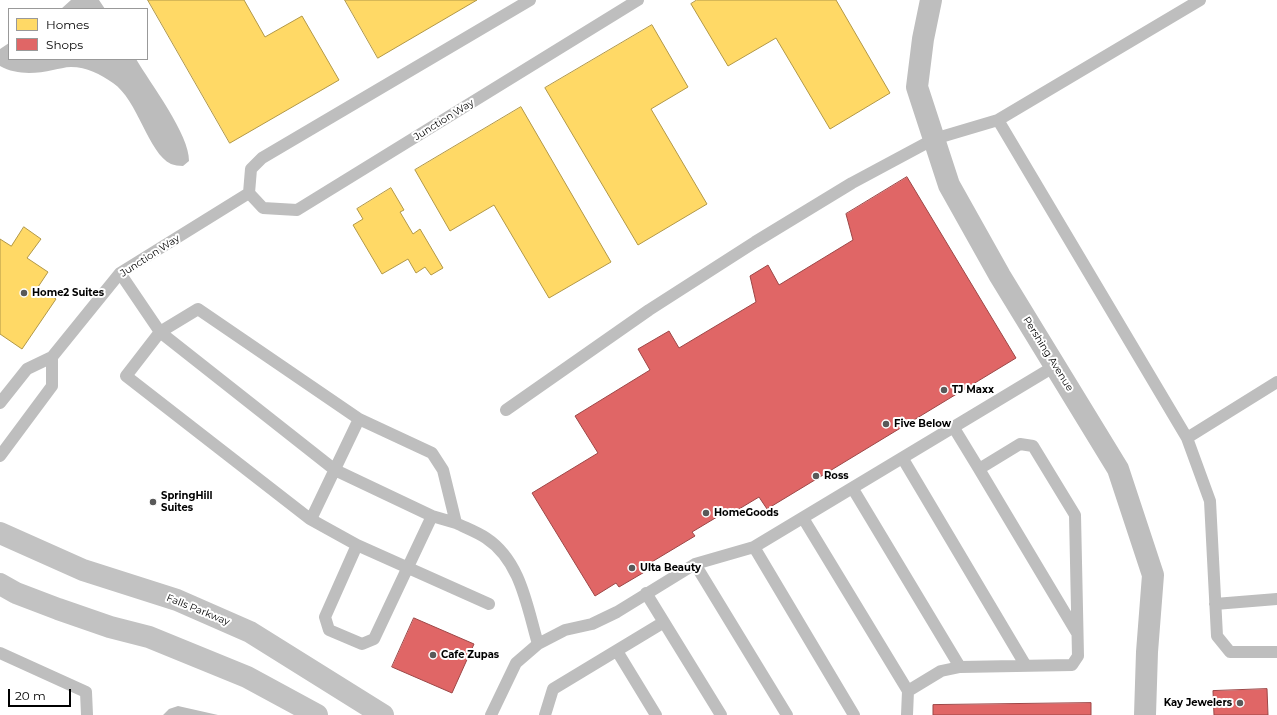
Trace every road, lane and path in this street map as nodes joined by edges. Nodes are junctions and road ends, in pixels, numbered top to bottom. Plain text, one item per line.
1 (530, 0) edge
2 (638, 0) edge
3 (931, 0) edge
4 (1200, 0) edge
5 (998, 120) junction
6 (934, 139) junction
7 (249, 193) junction
8 (120, 273) junction
9 (160, 332) junction
10 (52, 357) junction
11 (1055, 366) junction
12 (1277, 382) edge
13 (0, 403) edge
14 (506, 410) dead end
15 (359, 419) junction
16 (954, 428) junction
17 (1187, 438) junction
18 (0, 456) edge
19 (903, 459) junction
20 (979, 469) junction
21 (335, 470) junction
22 (853, 489) junction
23 (432, 516) junction
24 (803, 518) junction
25 (310, 519) junction
26 (456, 523) junction
27 (0, 533) edge
28 (357, 545) junction
29 (754, 547) junction
30 (696, 564) junction
31 (408, 567) junction
32 (0, 584) edge
33 (646, 593) junction
34 (1277, 599) edge
35 (489, 604) dead end
36 (1215, 604) junction
37 (664, 622) junction
38 (1078, 634) junction
39 (538, 644) junction
40 (617, 651) junction
41 (1277, 652) edge
42 (0, 654) edge
43 (1026, 666) junction
44 (960, 667) junction
45 (908, 691) junction
46 (87, 715) edge
47 (317, 715) edge
48 (383, 715) edge
49 (491, 715) edge
50 (545, 715) edge
51 (656, 715) edge
52 (721, 715) edge
53 (787, 715) edge
54 (854, 715) edge
55 (907, 715) edge
56 (1145, 715) edge

1 - 7 lane
2 - 7 lane, Junction Way
3 - 6 street, Pershing Avenue
4 - 5 lane
5 - 6 lane
5 - 17 lane
6 - 11 street, Pershing Avenue
6 - 14 lane
7 - 8 lane, Junction Way
8 - 9 lane
8 - 10 lane, Junction Way
9 - 15 lane
9 - 21 lane
9 - 25 lane
10 - 13 lane, Junction Way
10 - 18 lane
11 - 16 lane
11 - 56 street, Pershing Avenue
12 - 17 lane
15 - 21 lane
15 - 26 lane
16 - 19 lane
16 - 20 lane
17 - 36 lane
19 - 22 lane
19 - 43 lane
20 - 38 lane
20 - 38 lane
21 - 23 lane
21 - 25 lane
22 - 24 lane
22 - 44 lane
23 - 26 lane
23 - 31 lane
24 - 29 lane
24 - 45 lane
25 - 28 lane
26 - 39 lane
27 - 48 street, Falls Parkway
28 - 31 lane
28 - 31 lane
29 - 30 lane
29 - 54 lane
30 - 33 lane
30 - 53 lane
31 - 35 lane
32 - 47 street
33 - 37 lane
33 - 39 lane
34 - 36 lane
36 - 41 lane
37 - 40 lane
37 - 52 lane
38 - 43 lane
39 - 49 lane
40 - 50 lane
40 - 51 lane
42 - 46 lane
43 - 44 lane
44 - 45 lane
45 - 55 lane

